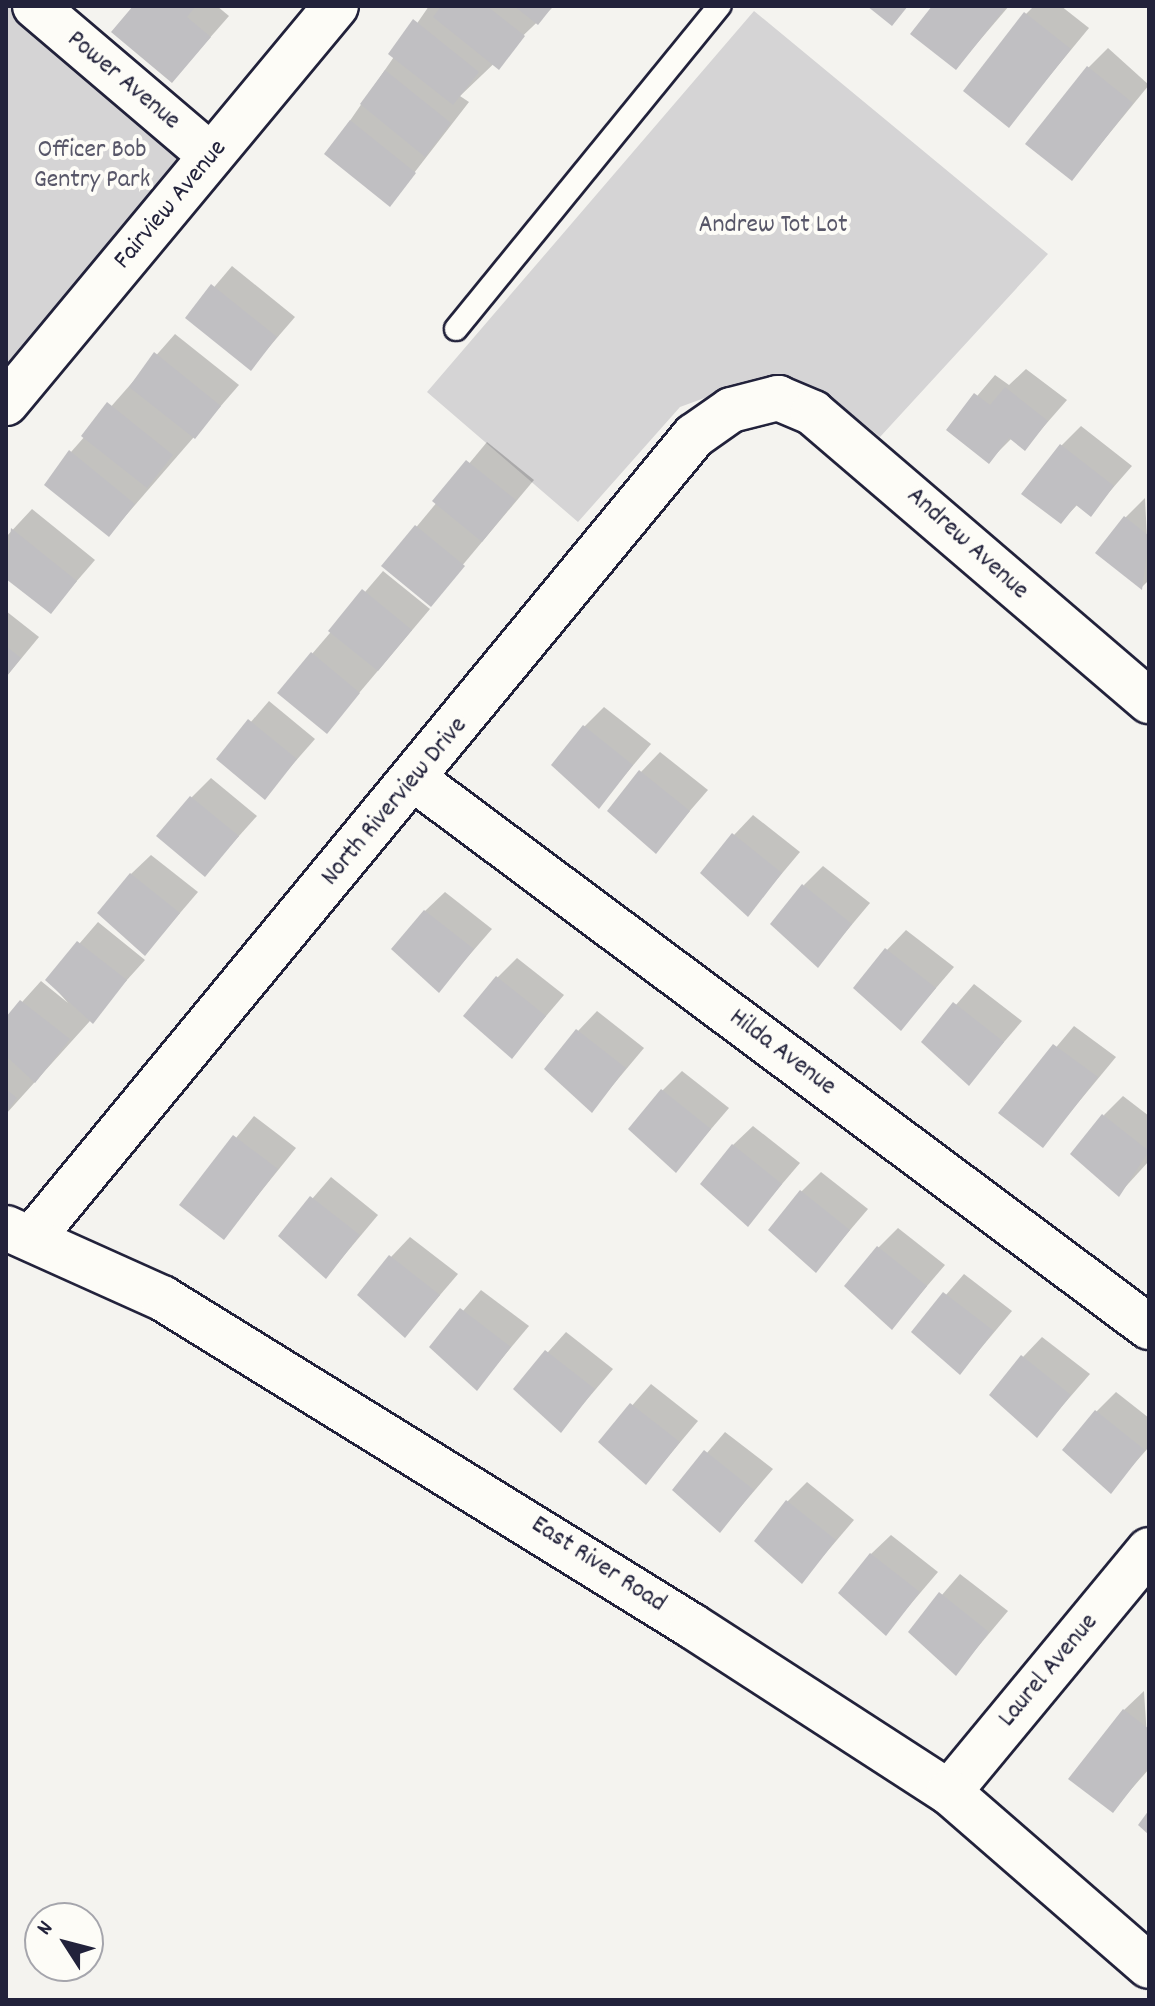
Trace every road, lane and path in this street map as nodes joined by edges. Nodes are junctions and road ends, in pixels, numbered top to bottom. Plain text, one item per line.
1 (35, 6) edge
2 (336, 6) edge
3 (719, 6) edge
4 (211, 156) junction
5 (456, 329) dead end
6 (778, 398) joint
7 (6, 403) edge
8 (1149, 701) edge
9 (414, 779) junction
10 (20, 1232) edge
11 (1149, 1327) edge
12 (1149, 1550) edge
13 (949, 1792) junction
14 (1149, 1966) edge

1 - 4 street, Power Avenue
2 - 4 street, Fairview Avenue
3 - 5 lane
4 - 7 street, Fairview Avenue
6 - 8 street, Andrew Avenue
6 - 9 street, North Riverview Drive
9 - 10 street, North Riverview Drive
9 - 11 street, Hilda Avenue
10 - 13 street, East River Road
12 - 13 street, Laurel Avenue
13 - 14 street, East River Road

